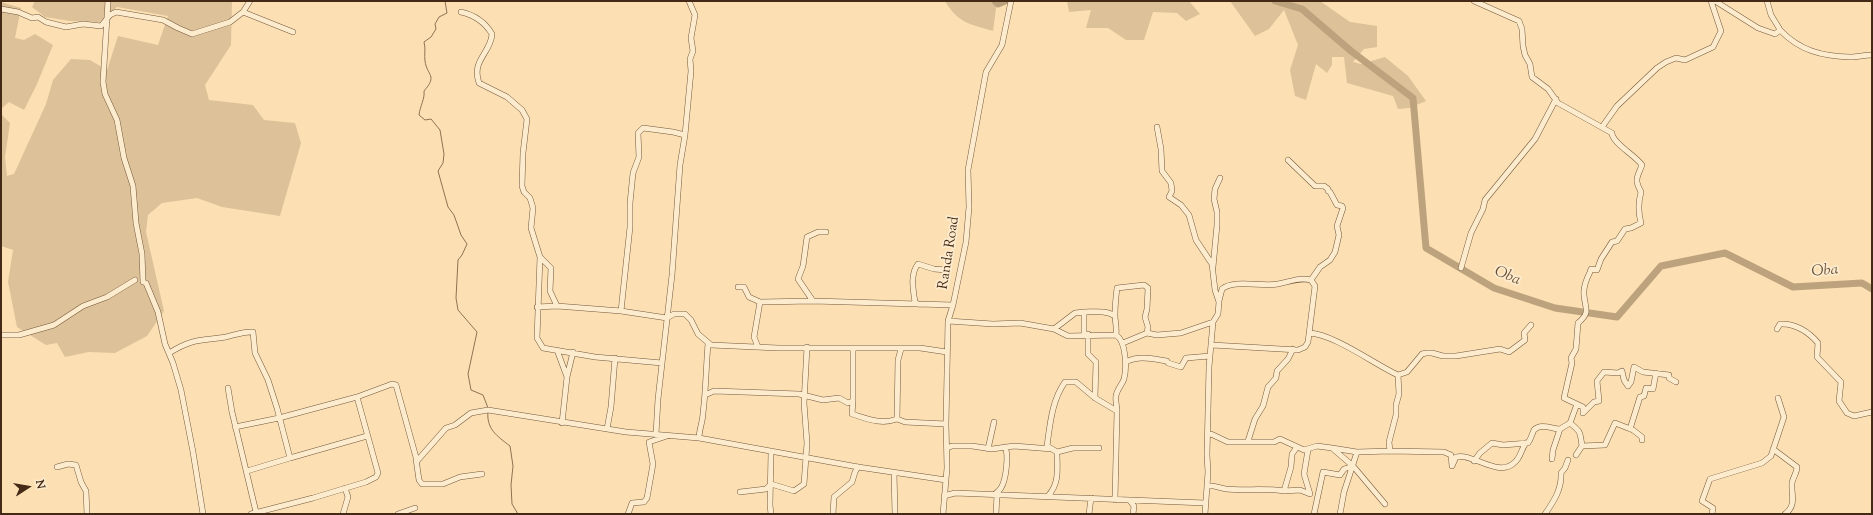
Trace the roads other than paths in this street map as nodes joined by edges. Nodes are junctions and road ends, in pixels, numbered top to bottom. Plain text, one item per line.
1 (108, 1) edge
2 (250, 1) edge
3 (689, 1) edge
4 (1011, 1) edge
5 (1474, 1) edge
6 (1711, 1) edge
7 (1715, 1) edge
8 (1767, 1) edge
9 (1, 9) edge
10 (243, 12) junction
11 (461, 12) dead end
12 (106, 21) junction
13 (1780, 30) junction
14 (293, 32) dead end
15 (1872, 55) edge
16 (1556, 99) junction
17 (1157, 127) dead end
18 (1602, 127) junction
19 (684, 135) junction
20 (1288, 160) dead end
21 (1220, 178) dead end
22 (826, 232) dead end
23 (540, 257) junction
24 (1213, 268) junction
25 (1461, 268) dead end
26 (947, 270) dead end
27 (135, 280) dead end
28 (1311, 280) junction
29 (738, 287) dead end
30 (813, 301) junction
31 (760, 302) junction
32 (1219, 302) junction
33 (919, 305) junction
34 (953, 305) junction
35 (557, 306) junction
36 (537, 307) junction
37 (621, 311) junction
38 (1084, 312) junction
39 (1115, 316) junction
40 (667, 318) junction
41 (948, 321) junction
42 (1213, 322) junction
43 (1531, 324) dead end
44 (1054, 329) junction
45 (1777, 329) dead end
46 (1309, 333) junction
47 (1086, 334) junction
48 (1147, 334) junction
49 (1, 335) edge
50 (1116, 335) junction
51 (1123, 343) junction
52 (708, 344) junction
53 (1212, 345) junction
54 (758, 347) junction
55 (807, 348) junction
56 (853, 348) junction
57 (901, 349) junction
58 (1293, 349) junction
59 (557, 350) junction
60 (572, 352) junction
61 (947, 352) junction
62 (170, 353) junction
63 (1210, 356) junction
64 (615, 358) junction
65 (1126, 362) junction
66 (662, 363) junction
67 (1656, 373) junction
68 (1398, 375) junction
69 (567, 377) junction
70 (1676, 382) dead end
71 (228, 388) dead end
72 (705, 395) junction
73 (805, 395) junction
74 (357, 397) junction
75 (1095, 398) junction
76 (1778, 398) dead end
77 (853, 400) junction
78 (1577, 404) junction
79 (1117, 411) junction
80 (1872, 412) edge
81 (280, 418) junction
82 (897, 419) junction
83 (994, 422) dead end
84 (562, 423) junction
85 (1570, 423) junction
86 (946, 424) junction
87 (235, 427) junction
88 (607, 429) junction
89 (1560, 429) junction
90 (1630, 429) junction
91 (656, 434) junction
92 (668, 435) junction
93 (1208, 435) junction
94 (367, 436) junction
95 (698, 438) junction
96 (1642, 440) dead end
97 (1248, 441) junction
98 (1526, 443) junction
99 (1582, 446) junction
100 (1005, 447) junction
101 (1298, 447) junction
102 (947, 448) junction
103 (1099, 448) dead end
104 (1332, 448) junction
105 (988, 449) junction
106 (1773, 449) junction
107 (1054, 450) junction
108 (1308, 450) junction
109 (771, 452) junction
110 (1357, 452) junction
111 (1390, 452) junction
112 (1576, 455) dead end
113 (290, 458) junction
114 (806, 458) junction
115 (1552, 459) dead end
116 (1568, 460) dead end
117 (417, 461) junction
118 (1474, 461) junction
119 (1353, 466) junction
120 (57, 467) dead end
121 (858, 467) junction
122 (246, 471) junction
123 (894, 473) junction
124 (482, 474) dead end
125 (946, 480) junction
126 (771, 484) junction
127 (1207, 486) junction
128 (345, 488) junction
129 (1284, 491) junction
130 (740, 492) dead end
131 (995, 495) junction
132 (944, 496) junction
133 (1048, 496) junction
134 (1091, 498) junction
135 (1115, 500) junction
136 (1130, 501) junction
137 (1205, 504) junction
138 (1386, 504) dead end
139 (415, 508) dead end
140 (254, 513) edge
141 (87, 514) edge
142 (203, 514) edge
143 (343, 514) edge
144 (398, 514) edge
145 (628, 514) edge
146 (771, 514) edge
147 (833, 514) edge
148 (895, 514) edge
149 (943, 514) edge
150 (996, 514) edge
151 (1090, 514) edge
152 (1132, 514) edge
153 (1205, 514) edge
154 (1314, 514) edge
155 (1340, 514) edge
156 (1545, 514) edge
157 (1712, 514) edge
158 (1785, 514) edge

1 - 12 street
2 - 10 street
3 - 19 street
4 - 34 street, Randa Road
5 - 16 street
6 - 18 street
7 - 13 street
8 - 13 street
9 - 12 street
10 - 12 street
10 - 14 street
11 - 23 street
12 - 62 street
13 - 15 street
16 - 18 street
16 - 25 street
17 - 24 street
18 - 78 street
19 - 37 street
19 - 40 street
20 - 28 street
21 - 24 street
22 - 30 street
23 - 35 street
23 - 36 street
24 - 32 street
26 - 33 street
27 - 49 street
28 - 32 street
28 - 46 street
29 - 31 street
30 - 31 street
30 - 33 street
31 - 54 street
32 - 42 street
33 - 34 street
34 - 41 street, Randa Road
35 - 36 street
35 - 37 street
36 - 59 street
37 - 40 street
38 - 39 street
38 - 44 street
38 - 47 street
39 - 48 street
39 - 50 street
40 - 52 street
40 - 66 street
41 - 44 street
41 - 61 street, Randa Road
42 - 48 street
42 - 53 street
43 - 68 street
44 - 47 street
45 - 80 street
46 - 58 street
46 - 68 street
47 - 50 street
47 - 75 street
48 - 51 street
50 - 51 street
51 - 65 street
52 - 54 street
52 - 72 street
53 - 58 street
53 - 63 street
54 - 55 street
55 - 56 street
55 - 73 street
56 - 57 street
56 - 77 street
57 - 61 street
57 - 82 street
58 - 97 street
59 - 60 street
59 - 69 street
60 - 64 street
60 - 69 street
61 - 86 street, Randa Road
62 - 81 street
62 - 142 street
63 - 65 street
63 - 93 street
64 - 66 street
64 - 88 street
65 - 79 street
66 - 91 street
67 - 70 street
67 - 78 street
67 - 90 street
68 - 111 street
69 - 84 street
71 - 87 street
72 - 73 street
72 - 95 street
73 - 77 street
73 - 114 street
74 - 81 street
74 - 94 street
74 - 117 street
75 - 79 street
75 - 107 street
76 - 106 street
77 - 82 street
78 - 85 street
79 - 135 street
81 - 87 street
81 - 113 street
82 - 86 street
83 - 105 street
84 - 88 street
84 - 117 street
85 - 89 street
85 - 99 street
86 - 102 street, Randa Road
87 - 122 street
88 - 91 street
89 - 98 street
89 - 115 street
90 - 96 street
90 - 99 street
91 - 92 street
92 - 95 street
92 - 145 street
93 - 97 street
93 - 127 street
94 - 113 street
94 - 128 street
95 - 109 street
97 - 101 street
98 - 118 street
98 - 118 street
99 - 112 street
100 - 105 street
100 - 107 street
100 - 131 street
101 - 108 street
101 - 129 street
102 - 105 street
102 - 125 street, Randa Road
103 - 107 street
104 - 108 street
104 - 110 street
104 - 119 street
106 - 157 street
106 - 158 street
107 - 133 street
108 - 129 street
109 - 114 street
109 - 126 street
110 - 111 street
110 - 119 street
111 - 118 street
113 - 122 street
114 - 121 street
114 - 126 street
116 - 156 street
117 - 124 street
119 - 138 street
119 - 154 street
119 - 155 street
120 - 141 street
121 - 123 street
121 - 147 street
122 - 140 street
123 - 125 street
123 - 148 street
125 - 132 street, Randa Road
126 - 130 street
126 - 146 street
127 - 129 street
127 - 137 street
128 - 140 street
128 - 143 street
131 - 132 street
131 - 133 street
131 - 150 street
132 - 149 street, Randa Road
133 - 134 street
134 - 135 street
134 - 151 street
135 - 136 street
136 - 137 street
136 - 152 street
137 - 153 street
139 - 144 street

